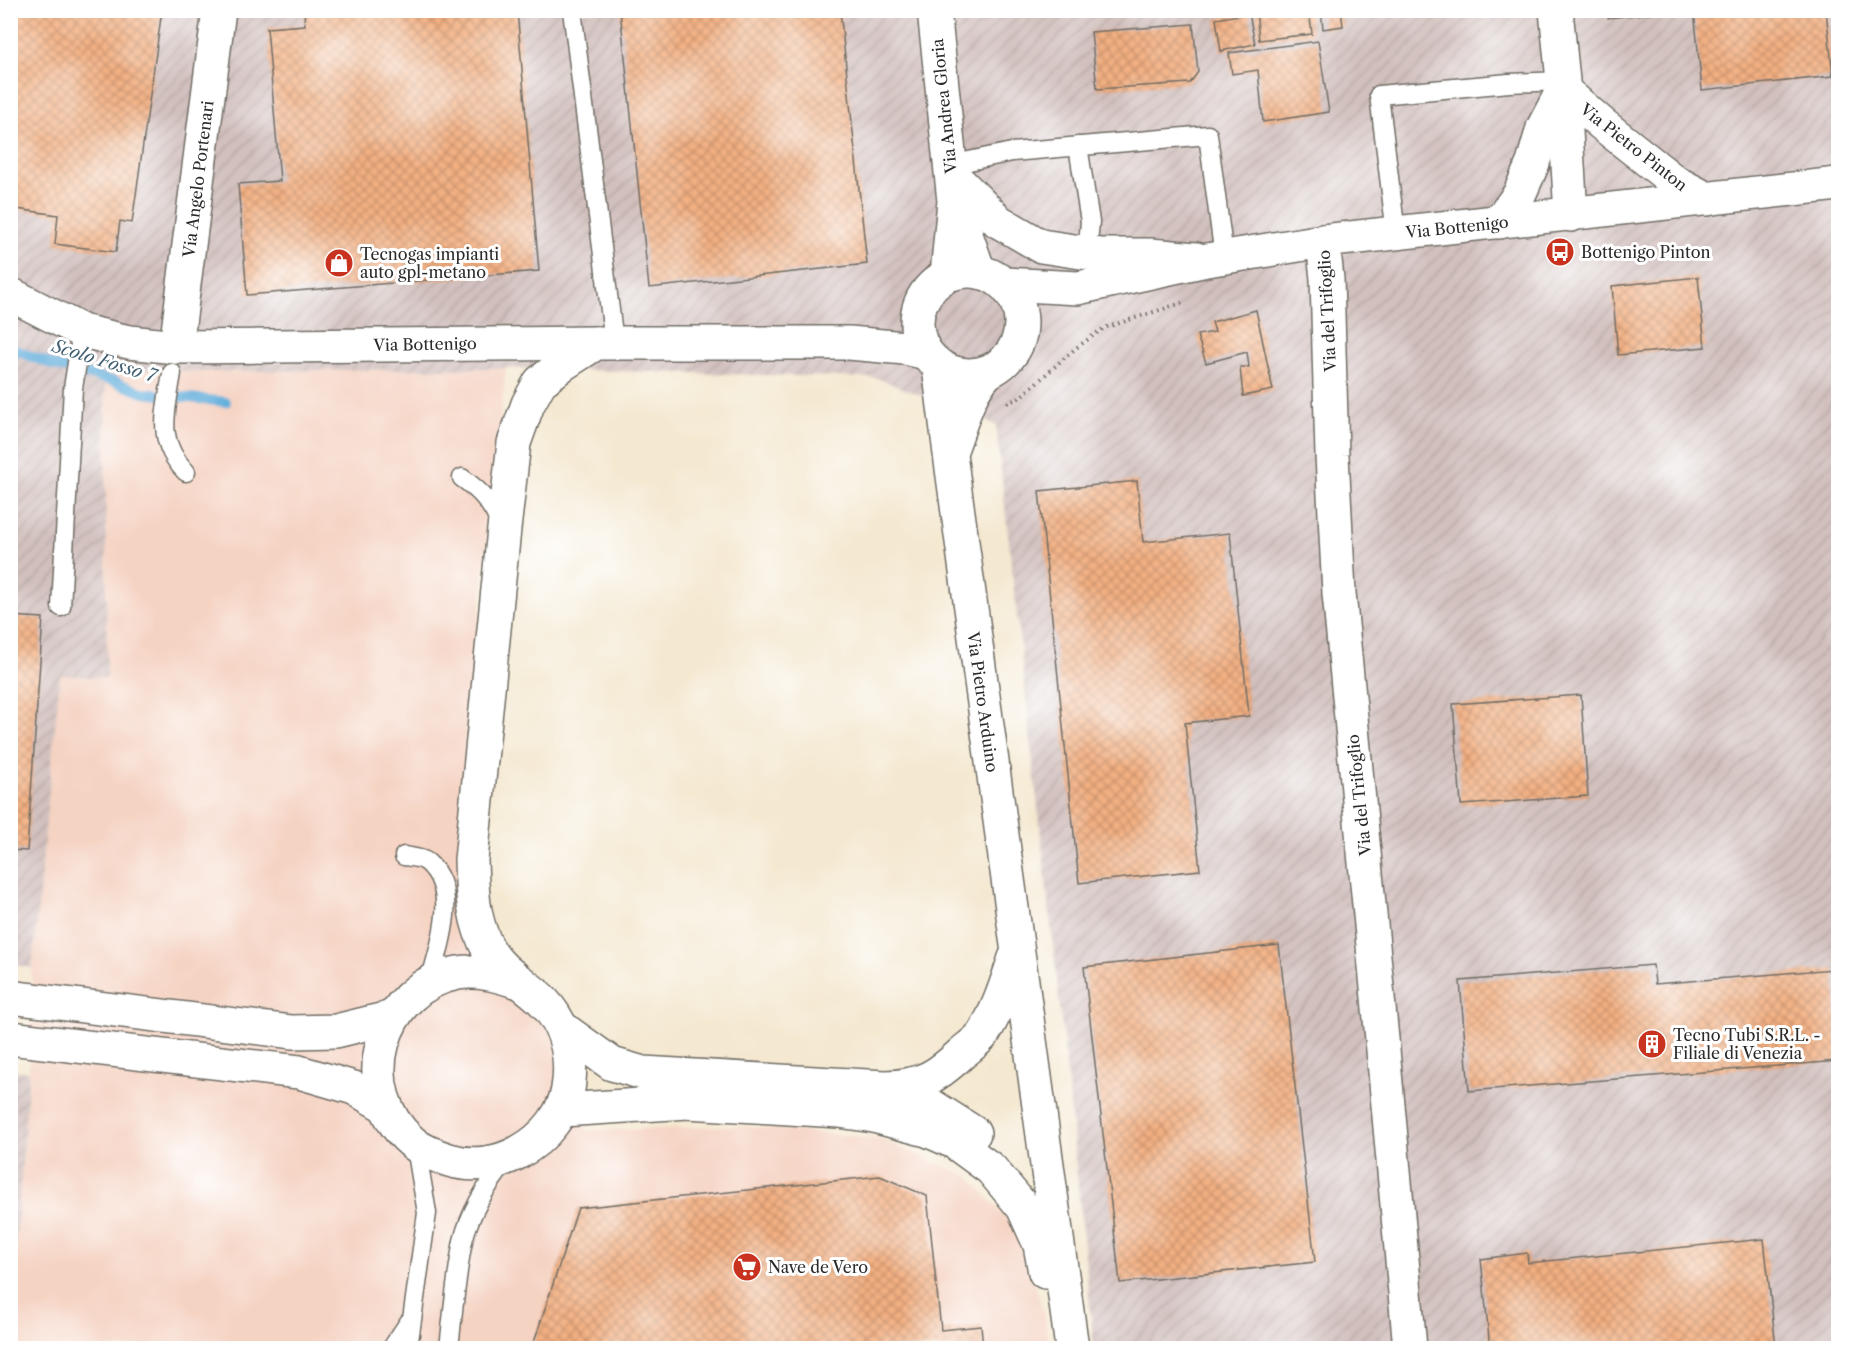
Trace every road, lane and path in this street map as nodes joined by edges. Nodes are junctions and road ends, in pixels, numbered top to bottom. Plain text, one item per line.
1 (219, 10) edge
2 (572, 10) edge
3 (934, 10) edge
4 (1556, 10) edge
5 (1563, 86) junction
6 (1078, 146) junction
7 (952, 180) junction
8 (1839, 184) edge
9 (1707, 199) junction
10 (1571, 215) junction
11 (1499, 222) junction
12 (1396, 234) junction
13 (1323, 241) junction
14 (1088, 253) junction
15 (1216, 258) junction
16 (947, 275) junction
17 (992, 278) junction
18 (1078, 288) junction
19 (10, 294) edge
20 (1194, 300) dead end
21 (920, 305) junction
22 (1022, 331) junction
23 (80, 342) junction
24 (605, 343) junction
25 (849, 343) junction
26 (174, 360) junction
27 (933, 360) junction
28 (987, 373) junction
29 (999, 408) dead end
30 (950, 454) junction
31 (186, 472) dead end
32 (462, 477) dead end
33 (504, 529) junction
34 (62, 607) dead end
35 (404, 856) dead end
36 (1017, 951) junction
37 (516, 981) junction
38 (430, 982) junction
39 (10, 997) edge
40 (393, 1017) junction
41 (563, 1029) junction
42 (10, 1038) edge
43 (885, 1087) junction
44 (385, 1106) junction
45 (562, 1110) junction
46 (412, 1142) junction
47 (510, 1157) junction
48 (1053, 1207) junction
49 (412, 1318) junction
50 (1072, 1342) edge
51 (392, 1348) edge
52 (408, 1348) edge
53 (448, 1348) edge
54 (1410, 1348) edge

1 - 26 street, Via Angelo Portenari
2 - 24 lane
3 - 7 street, Via Andrea Gloria
4 - 5 street, Via Pietro Pinton
5 - 9 street, Via Pietro Pinton
5 - 10 street, Via Pietro Pinton
5 - 11 street, Via Pietro Pinton
5 - 12 lane
6 - 7 lane
6 - 14 lane
6 - 15 lane
7 - 14 street
7 - 16 street, Via Andrea Gloria
7 - 17 street, Via Andrea Gloria
8 - 9 street, Via Bottenigo
9 - 10 street, Via Bottenigo
10 - 11 street, Via Bottenigo
11 - 12 street, Via Bottenigo
12 - 13 street, Via Bottenigo
13 - 15 street, Via Bottenigo
13 - 54 street, Via del Trifoglio
14 - 15 street
15 - 18 street, Via Bottenigo
16 - 17 street
16 - 21 street
17 - 18 street, Via Bottenigo
17 - 22 street
18 - 22 street, Via Bottenigo
19 - 23 street, Via Bottenigo
20 - 29 path
21 - 25 street, Via Bottenigo
21 - 27 street
22 - 28 street
23 - 26 street, Via Bottenigo
23 - 34 lane
24 - 25 street, Via Bottenigo
24 - 26 street, Via Bottenigo
24 - 33 street
25 - 27 street, Via Bottenigo
26 - 31 lane
27 - 28 street
27 - 30 street, Via Pietro Arduino
28 - 30 street, Via Pietro Arduino
30 - 36 street, Via Pietro Arduino
32 - 33 lane
33 - 37 street
35 - 38 lane
36 - 43 street, Via Pietro Arduino
36 - 48 street, Via Pietro Arduino
37 - 38 street
37 - 41 street
38 - 40 street
39 - 40 street
40 - 44 street
41 - 43 street, Via Pietro Arduino
41 - 45 street
42 - 44 street
43 - 48 street, Via Pietro Arduino
44 - 46 street
45 - 47 street
45 - 50 street
46 - 47 street
46 - 49 lane
47 - 53 lane
48 - 50 street, Via Pietro Arduino
49 - 51 lane
49 - 52 lane

